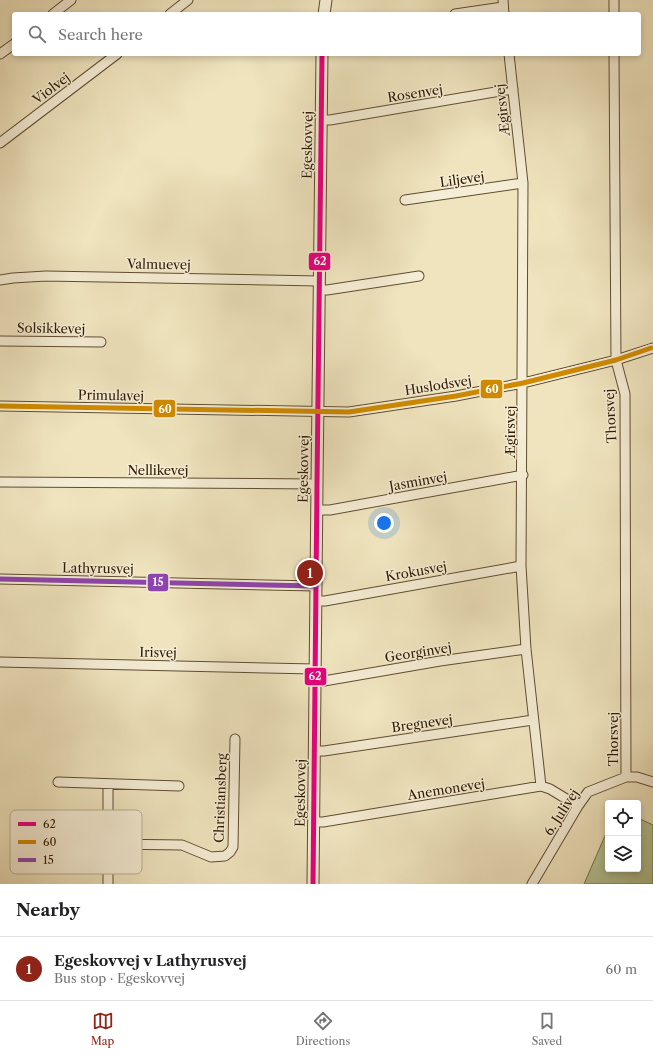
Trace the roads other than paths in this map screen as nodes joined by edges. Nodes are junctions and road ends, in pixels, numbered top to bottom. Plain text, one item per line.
1 (71, 0) edge
2 (188, 0) edge
3 (326, 0) edge
4 (614, 0) edge
5 (503, 7) edge
6 (56, 12) edge
7 (173, 12) edge
8 (324, 12) edge
9 (469, 12) edge
10 (614, 12) edge
11 (12, 45) edge
12 (0, 54) edge
13 (114, 56) edge
14 (322, 56) edge
15 (509, 56) edge
16 (614, 56) edge
17 (513, 89) junction
18 (321, 120) junction
19 (0, 143) edge
20 (523, 183) junction
21 (405, 200) dead end
22 (419, 276) dead end
23 (0, 280) edge
24 (319, 285) junction
25 (0, 341) edge
26 (101, 342) dead end
27 (653, 348) edge
28 (616, 360) junction
29 (523, 384) junction
30 (0, 406) edge
31 (318, 412) junction
32 (523, 475) junction
33 (0, 482) edge
34 (316, 484) junction
35 (317, 510) junction
36 (521, 566) junction
37 (0, 579) edge
38 (316, 586) junction
39 (316, 601) junction
40 (526, 649) junction
41 (0, 662) edge
42 (315, 669) junction
43 (315, 682) junction
44 (533, 720) junction
45 (235, 739) dead end
46 (315, 751) junction
47 (626, 777) junction
48 (58, 782) dead end
49 (653, 782) edge
50 (108, 784) junction
51 (179, 786) dead end
52 (542, 786) junction
53 (578, 806) junction
54 (108, 810) edge
55 (314, 822) junction
56 (142, 844) edge
57 (314, 884) edge
58 (532, 884) edge

1 - 6 street
2 - 7 street
3 - 8 street
4 - 10 street
5 - 9 street
11 - 12 street
13 - 19 street, Violvej
14 - 18 street, Egeskovvej
15 - 17 street, Ægirsvej
16 - 28 street, Thorsvej
17 - 18 street, Rosenvej
17 - 20 street, Ægirsvej
18 - 24 street, Egeskovvej
20 - 21 street, Liljevej
20 - 29 street, Ægirsvej
22 - 24 street, Valmuevej
23 - 24 street, Valmuevej
24 - 31 street, Egeskovvej
25 - 26 street, Solsikkevej
27 - 28 street, Huslodsvej
28 - 29 street, Huslodsvej
28 - 47 street, Thorsvej
29 - 31 street, Huslodsvej
29 - 32 street, Ægirsvej
30 - 31 street, Primulavej
31 - 34 street, Egeskovvej
32 - 35 street, Jasminvej
32 - 36 street, Ægirsvej
33 - 34 street, Nellikevej
34 - 35 street, Egeskovvej
35 - 38 street, Egeskovvej
36 - 39 street, Krokusvej
36 - 40 street, Ægirsvej
37 - 38 street, Lathyrusvej
38 - 39 street, Egeskovvej
39 - 42 street, Egeskovvej
40 - 43 street, Georginvej
40 - 44 street, Ægirsvej
41 - 42 street, Irisvej
42 - 43 street, Egeskovvej
43 - 46 street, Egeskovvej
44 - 46 street, Bregnevej
44 - 52 street, Ægirsvej
45 - 56 street, Christiansberg
46 - 55 street, Egeskovvej
47 - 49 street, 6. Julivej
47 - 53 street, 6. Julivej
48 - 50 street
50 - 51 street
50 - 54 street
52 - 53 street
52 - 55 street, Anemonevej
53 - 58 street, 6. Julivej
55 - 57 street, Egeskovvej

